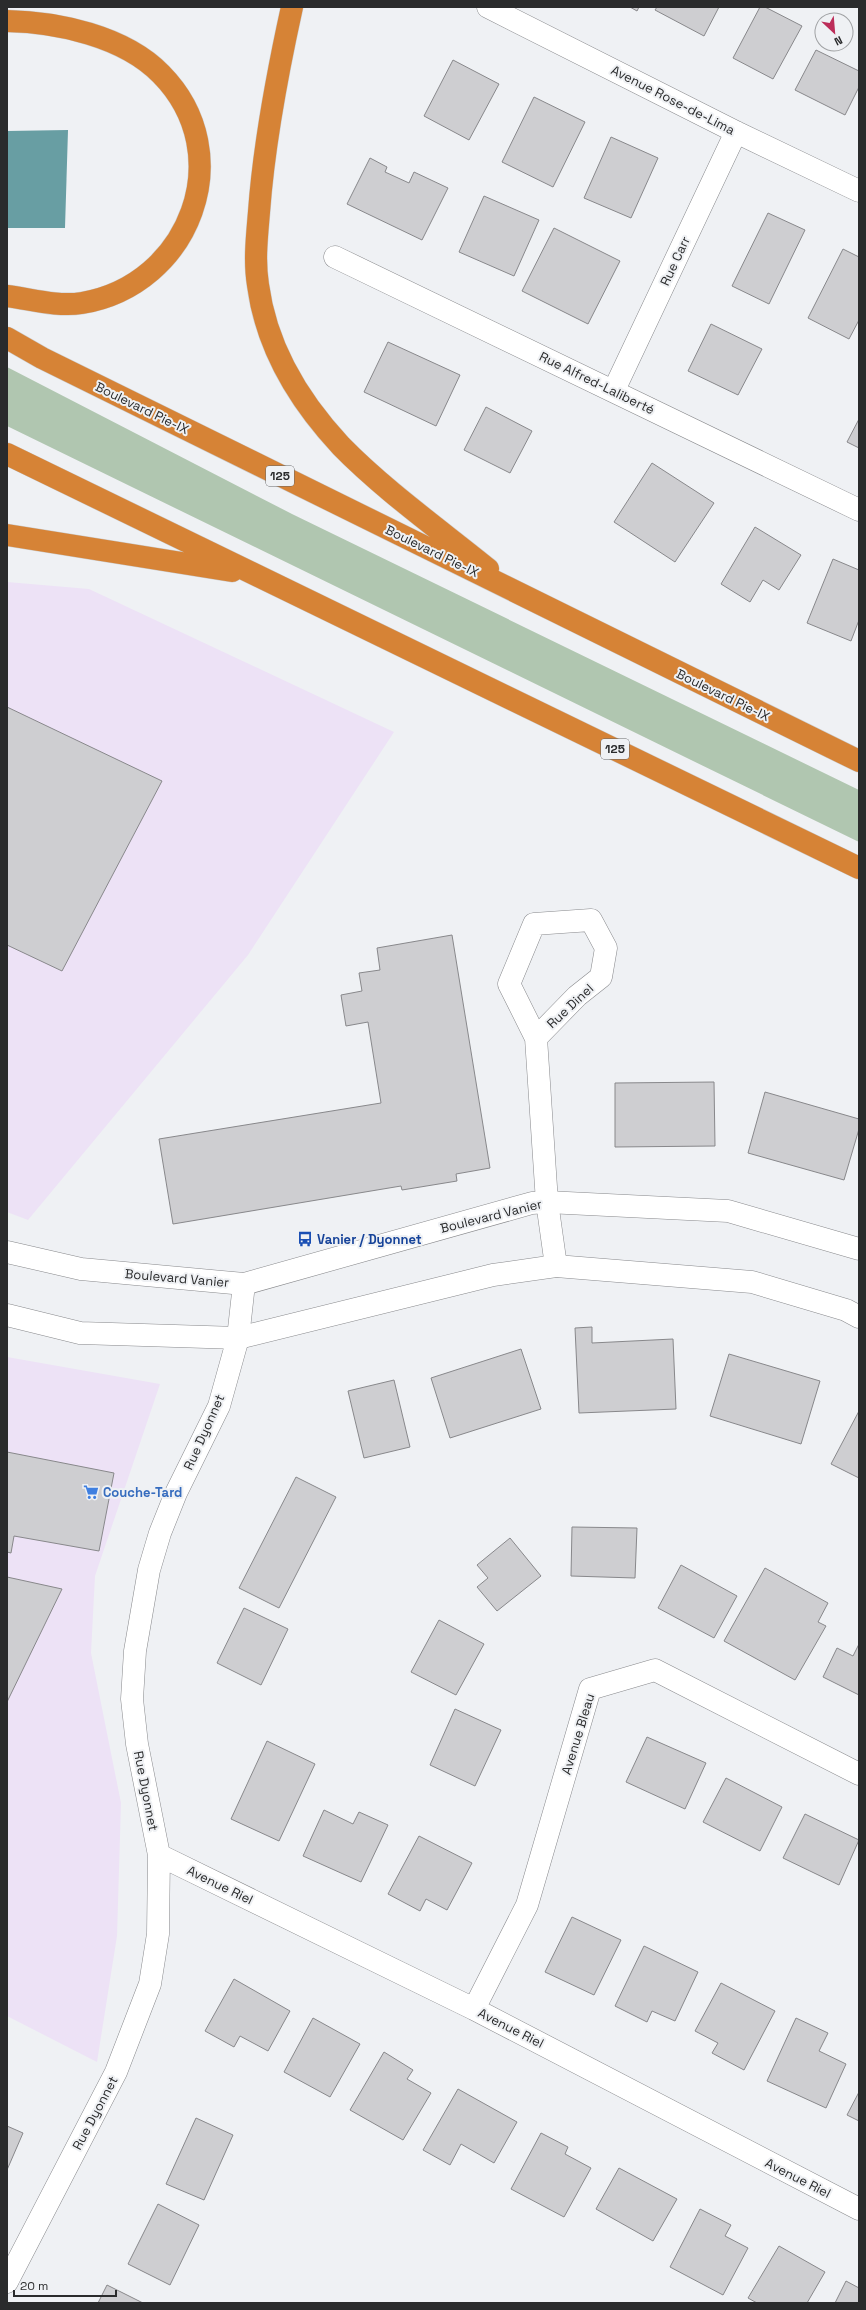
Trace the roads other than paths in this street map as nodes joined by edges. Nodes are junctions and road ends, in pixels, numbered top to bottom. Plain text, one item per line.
1 (292, 7) edge
2 (488, 7) edge
3 (7, 21) edge
4 (736, 132) junction
5 (859, 191) edge
6 (335, 257) dead end
7 (7, 296) edge
8 (7, 338) edge
9 (614, 390) junction
10 (7, 454) edge
11 (859, 510) edge
12 (7, 535) edge
13 (257, 575) junction
14 (518, 594) junction
15 (859, 761) edge
16 (859, 868) edge
17 (536, 1038) junction
18 (548, 1202) junction
19 (859, 1250) edge
20 (7, 1252) edge
21 (556, 1266) junction
22 (244, 1284) junction
23 (7, 1315) edge
24 (859, 1317) edge
25 (238, 1338) junction
26 (859, 1774) edge
27 (159, 1855) junction
28 (474, 2009) junction
29 (859, 2209) edge
30 (9, 2272) edge

1 - 14 highway
2 - 4 street, Avenue Rose-de-Lima
3 - 7 highway
4 - 5 street, Avenue Rose-de-Lima
4 - 9 street, Rue Carr
6 - 9 street, Rue Alfred-Laliberté
8 - 14 highway, Boulevard Pie-IX / 125
9 - 11 street, Rue Alfred-Laliberté
10 - 13 highway, 125
12 - 13 highway
13 - 16 highway, 125
14 - 15 highway, Boulevard Pie-IX / 125
17 - 17 street, Rue Dinel
17 - 18 street, Rue Dinel
18 - 19 street, Boulevard Vanier
18 - 21 street, Rue Dinel
18 - 22 street, Boulevard Vanier
20 - 22 street, Boulevard Vanier
21 - 24 street
21 - 25 street
22 - 25 street, Rue Dyonnet
23 - 25 street
25 - 27 street, Rue Dyonnet
26 - 28 street, Avenue Bleau
27 - 28 street, Avenue Riel
27 - 30 street, Rue Dyonnet
28 - 29 street, Avenue Riel

